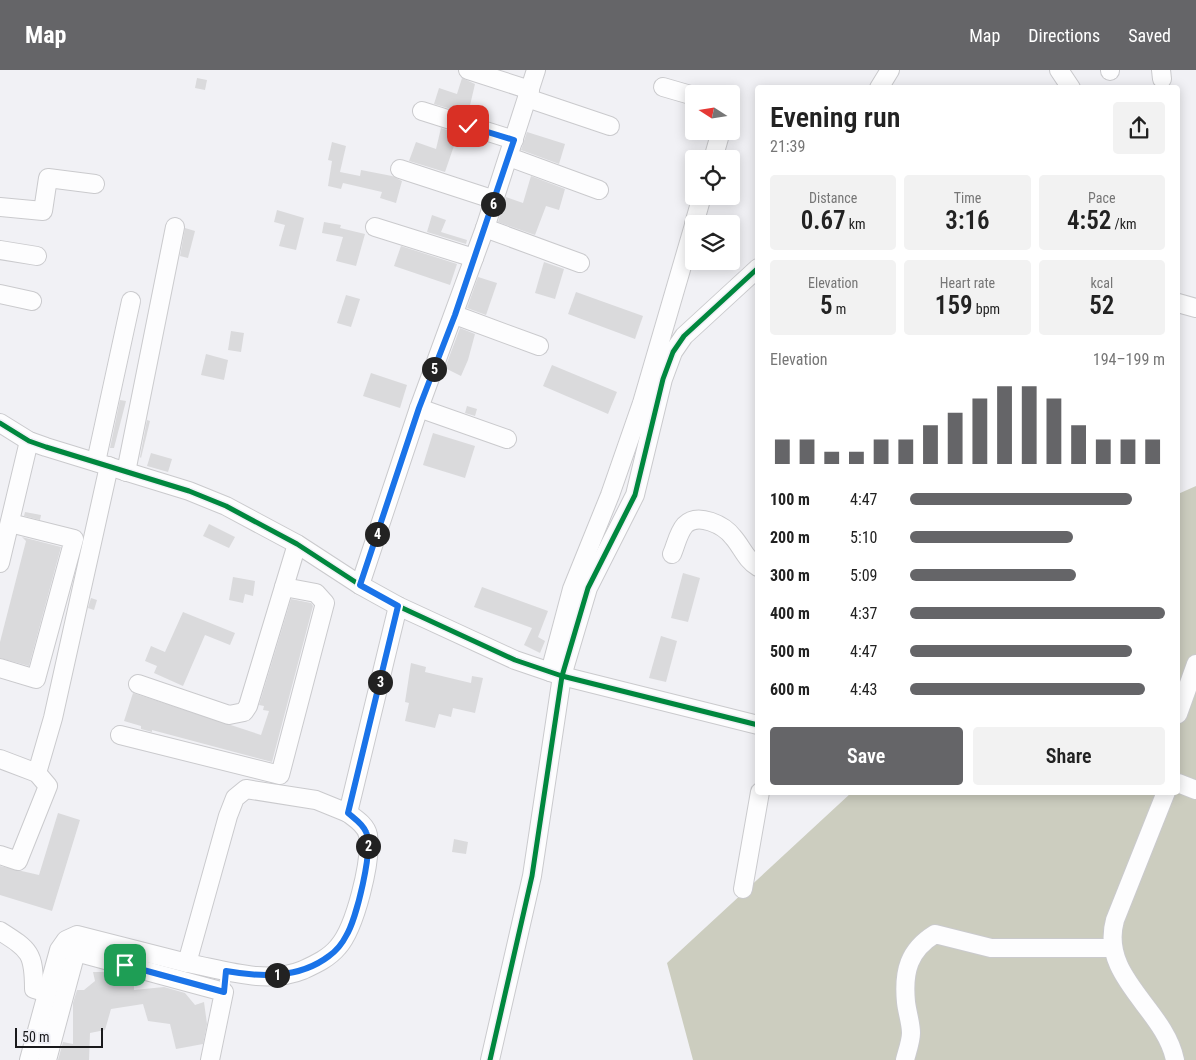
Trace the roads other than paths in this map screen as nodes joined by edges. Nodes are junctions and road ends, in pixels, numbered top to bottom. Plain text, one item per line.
1 (468, 70) edge
2 (536, 70) edge
3 (890, 70) edge
4 (1059, 70) edge
5 (881, 85) edge
6 (1069, 85) edge
7 (663, 87) dead end
8 (685, 93) edge
9 (528, 94) junction
10 (422, 111) dead end
11 (610, 126) dead end
12 (514, 140) junction
13 (509, 157) junction
14 (400, 169) dead end
15 (95, 184) dead end
16 (599, 190) dead end
17 (495, 200) junction
18 (0, 207) edge
19 (175, 227) dead end
20 (375, 227) dead end
21 (485, 228) junction
22 (0, 250) edge
23 (685, 255) edge
24 (37, 256) dead end
25 (474, 258) junction
26 (580, 262) dead end
27 (755, 271) edge
28 (0, 294) edge
29 (32, 301) dead end
30 (131, 302) dead end
31 (1180, 304) edge
32 (1196, 308) edge
33 (455, 315) junction
34 (539, 346) dead end
35 (419, 408) junction
36 (0, 423) edge
37 (507, 439) dead end
38 (29, 441) junction
39 (102, 464) junction
40 (126, 472) junction
41 (10, 524) junction
42 (297, 544) junction
43 (672, 554) dead end
44 (0, 563) edge
45 (755, 565) edge
46 (360, 585) junction
47 (284, 587) junction
48 (398, 606) junction
49 (1196, 664) edge
50 (0, 668) edge
51 (556, 674) junction
52 (138, 684) dead end
53 (1180, 708) edge
54 (755, 724) edge
55 (120, 735) dead end
56 (0, 759) edge
57 (38, 773) junction
58 (1180, 784) edge
59 (1196, 790) edge
60 (760, 795) edge
61 (1165, 795) edge
62 (349, 809) junction
63 (0, 855) edge
64 (744, 889) dead end
65 (0, 931) edge
66 (1113, 948) junction
67 (188, 964) junction
68 (226, 971) junction
69 (224, 992) junction
70 (48, 993) junction
71 (29, 1060) edge
72 (47, 1060) edge
73 (210, 1060) edge
74 (490, 1060) edge
75 (905, 1060) edge
76 (1175, 1060) edge

1 - 9 street
2 - 9 street
3 - 5 street
4 - 6 street
7 - 8 street
9 - 11 street
9 - 12 street
10 - 12 street
12 - 13 street
13 - 16 street
13 - 17 street
14 - 17 street
15 - 18 street
17 - 21 street
19 - 40 street
20 - 25 street
21 - 25 street
21 - 26 street
22 - 24 street
23 - 51 street
25 - 33 street
27 - 51 street
28 - 29 street
30 - 39 street
31 - 32 street
33 - 34 street
33 - 35 street
35 - 37 street
35 - 46 street
36 - 38 street
38 - 39 street
38 - 41 street
39 - 40 street
39 - 57 street
40 - 42 street
41 - 44 street
41 - 50 street
42 - 46 street
42 - 47 street
43 - 45 street
46 - 48 street
47 - 52 street
47 - 55 street
48 - 51 street
48 - 62 street
49 - 53 street
51 - 54 street
51 - 74 street
56 - 57 street
57 - 63 street
58 - 59 street
60 - 64 street
61 - 66 street
62 - 67 street
62 - 68 street
65 - 70 street
66 - 75 street
66 - 76 street
67 - 68 street
67 - 70 street
68 - 69 street
69 - 72 street
69 - 73 street
70 - 71 street

